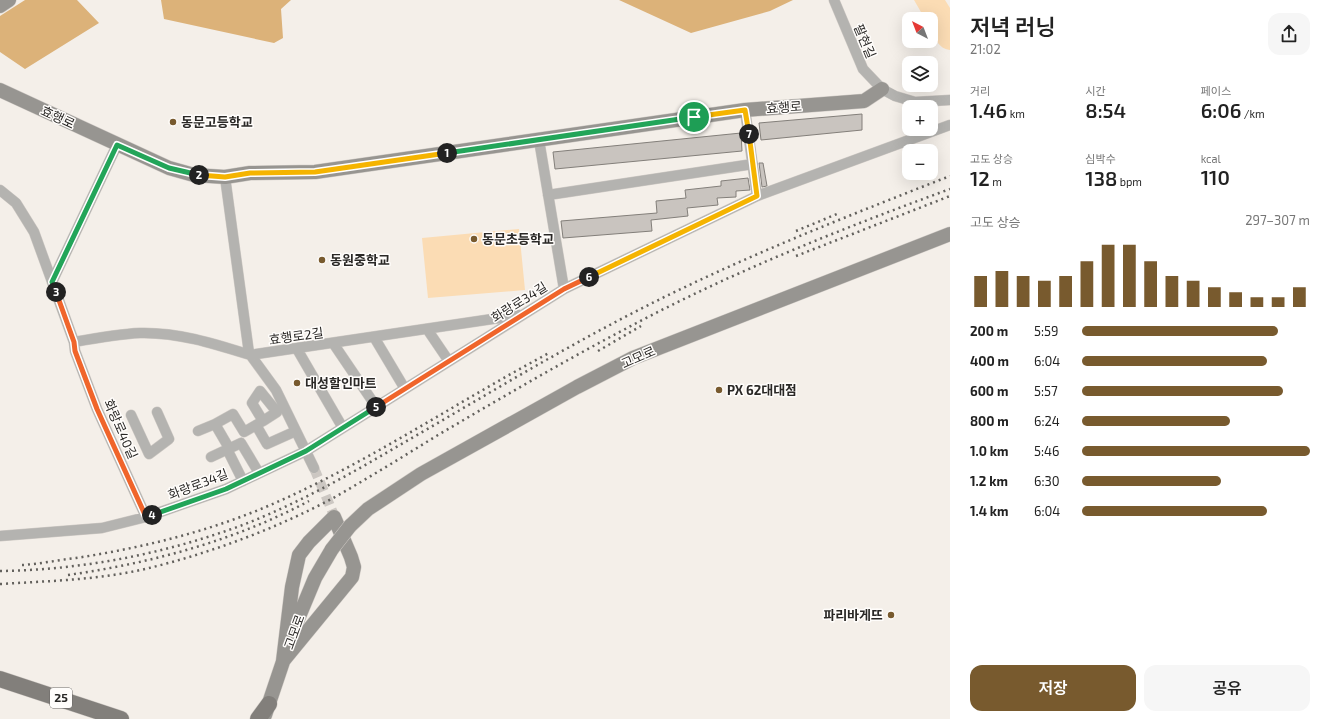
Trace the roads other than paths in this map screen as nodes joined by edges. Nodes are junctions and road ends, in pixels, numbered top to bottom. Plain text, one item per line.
1 (9, 0) edge
2 (834, 0) edge
3 (0, 6) edge
4 (882, 89) junction
5 (0, 90) edge
6 (950, 100) edge
7 (745, 110) junction
8 (950, 125) edge
9 (539, 140) junction
10 (117, 145) junction
11 (753, 164) junction
12 (225, 177) junction
13 (0, 190) edge
14 (548, 195) junction
15 (757, 196) junction
16 (950, 234) edge
17 (52, 282) junction
18 (564, 289) junction
19 (524, 314) junction
20 (427, 329) junction
21 (374, 337) junction
22 (333, 344) junction
23 (74, 346) junction
24 (297, 349) junction
25 (250, 355) junction
26 (446, 357) dead end
27 (402, 384) dead end
28 (373, 402) dead end
29 (157, 412) dead end
30 (131, 415) dead end
31 (340, 423) dead end
32 (215, 424) junction
33 (198, 431) dead end
34 (296, 431) junction
35 (228, 449) junction
36 (306, 451) junction
37 (211, 457) dead end
38 (314, 468) tunnel mouth
39 (259, 473) junction
40 (243, 481) junction
41 (146, 517) junction
42 (0, 536) edge
43 (283, 661) junction
44 (0, 679) edge
45 (267, 714) edge
46 (121, 719) edge
47 (258, 719) edge

1 - 3 main road
2 - 4 street, 팔현길
4 - 6 street, 팔현길
4 - 7 main road, 효행로
5 - 10 main road, 효행로
7 - 9 main road, 효행로
7 - 11 street
8 - 15 street, 화랑로34길
9 - 12 main road, 효행로
9 - 14 street
10 - 12 main road, 효행로
10 - 17 street
11 - 14 street
11 - 15 street
12 - 25 street
13 - 17 street
14 - 18 street
15 - 18 street, 화랑로34길
16 - 43 main road, 고모로, bridge
17 - 23 street
18 - 19 street, 화랑로34길
19 - 20 street, 효행로2길
19 - 36 street, 화랑로34길
20 - 21 street, 효행로2길
20 - 26 street
21 - 22 street, 효행로2길
21 - 27 street
22 - 24 street, 효행로2길
22 - 28 street
23 - 25 street, 효행로2길
23 - 41 street, 화랑로40길
24 - 25 street, 효행로2길
24 - 31 street
25 - 34 street
29 - 30 street
32 - 33 street
32 - 34 street
32 - 35 street
34 - 36 street
35 - 37 street
35 - 39 street
35 - 40 street
36 - 38 street
36 - 39 street, 화랑로34길
39 - 40 street, 화랑로34길
40 - 41 street, 화랑로34길
41 - 42 street, 화랑로34길
43 - 43 main road
43 - 45 main road, 고모로
44 - 46 main road, 25
45 - 47 main road

